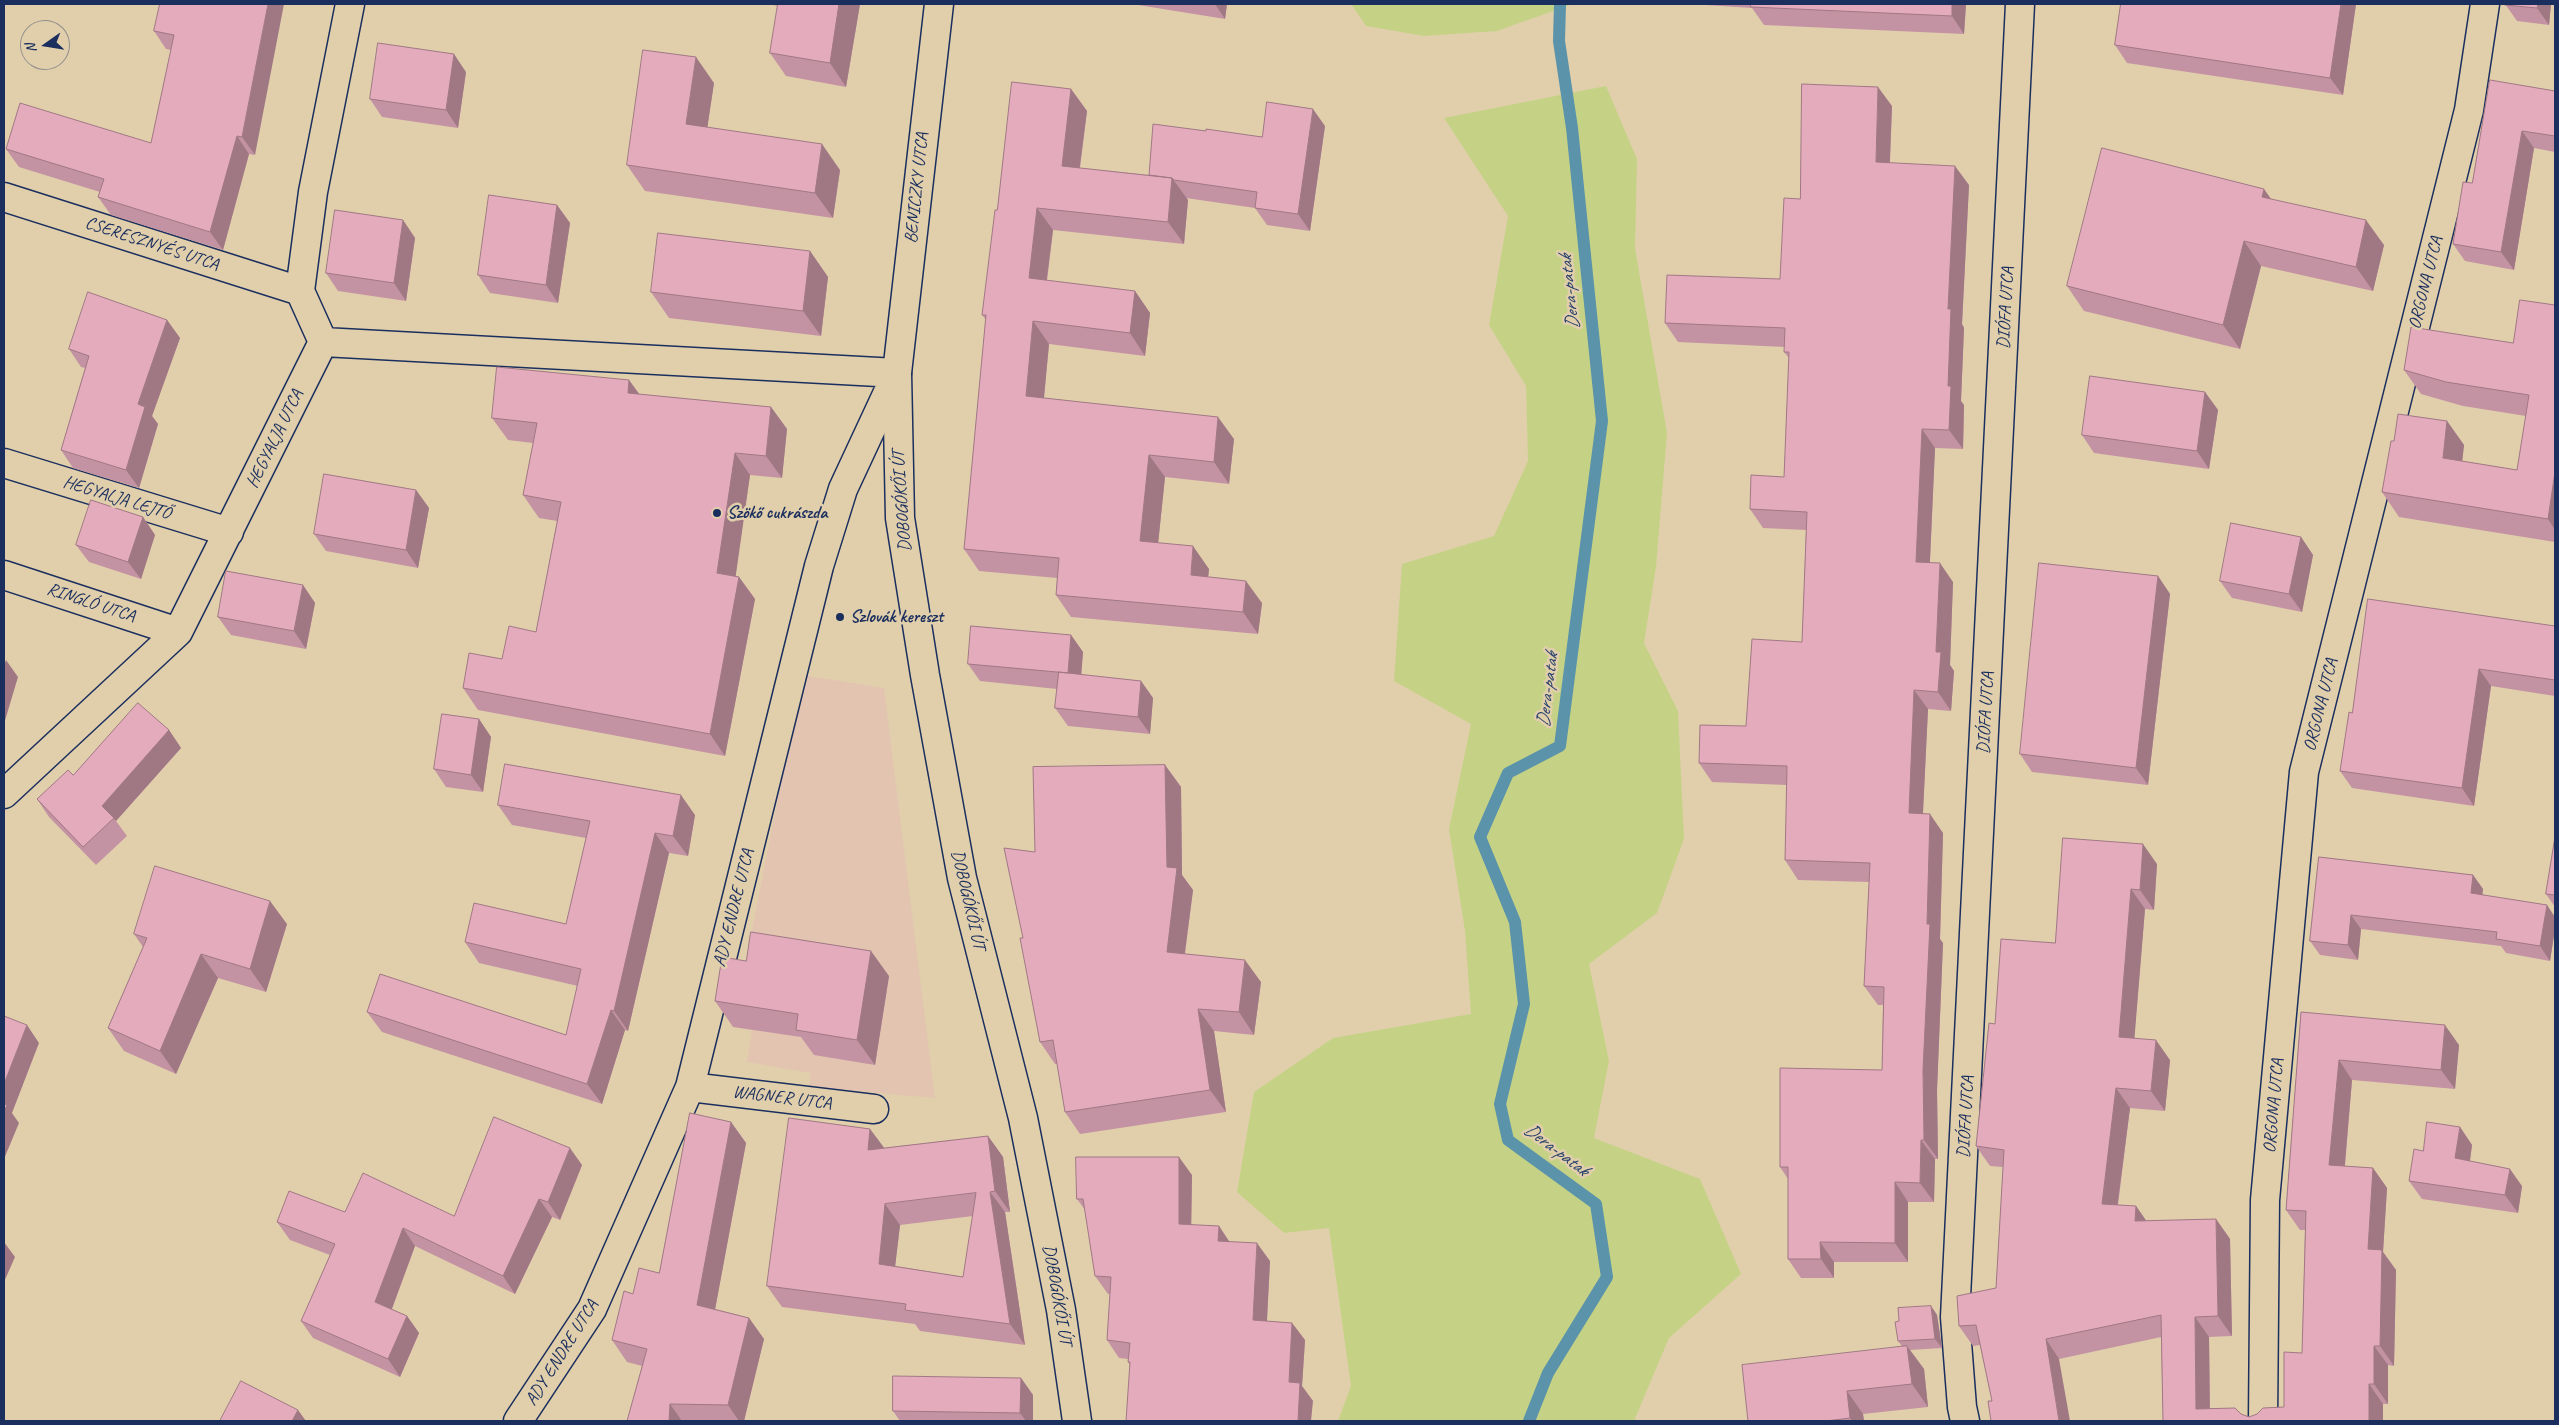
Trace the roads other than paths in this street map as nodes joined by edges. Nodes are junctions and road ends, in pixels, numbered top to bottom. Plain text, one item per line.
1 (350, 4) edge
2 (939, 4) edge
3 (2020, 4) edge
4 (2485, 4) edge
5 (4, 197) edge
6 (300, 291) junction
7 (322, 342) junction
8 (897, 373) junction
9 (4, 463) edge
10 (229, 532) junction
11 (4, 575) edge
12 (178, 632) junction
13 (4, 794) edge
14 (690, 1087) junction
15 (874, 1109) dead end
16 (518, 1421) edge
17 (1077, 1421) edge
18 (1966, 1421) edge
19 (2263, 1421) edge

1 - 6 street
2 - 8 street, BENICZKY UTCA
3 - 18 street, DIÓFA UTCA
4 - 19 street, ORGONA UTCA
5 - 6 street, CSERESZNYÉS UTCA
6 - 7 street
7 - 8 street
7 - 10 street, HEGYALJA UTCA
8 - 14 street, ADY ENDRE UTCA
8 - 17 street, DOBOGÓKŐI ÚT
9 - 10 street, HEGYALJA LEJTŐ
10 - 12 street, HEGYALJA UTCA
11 - 12 street, RINGLÓ UTCA
12 - 13 street, HEGYALJA UTCA
14 - 15 street, WAGNER UTCA
14 - 16 street, ADY ENDRE UTCA

